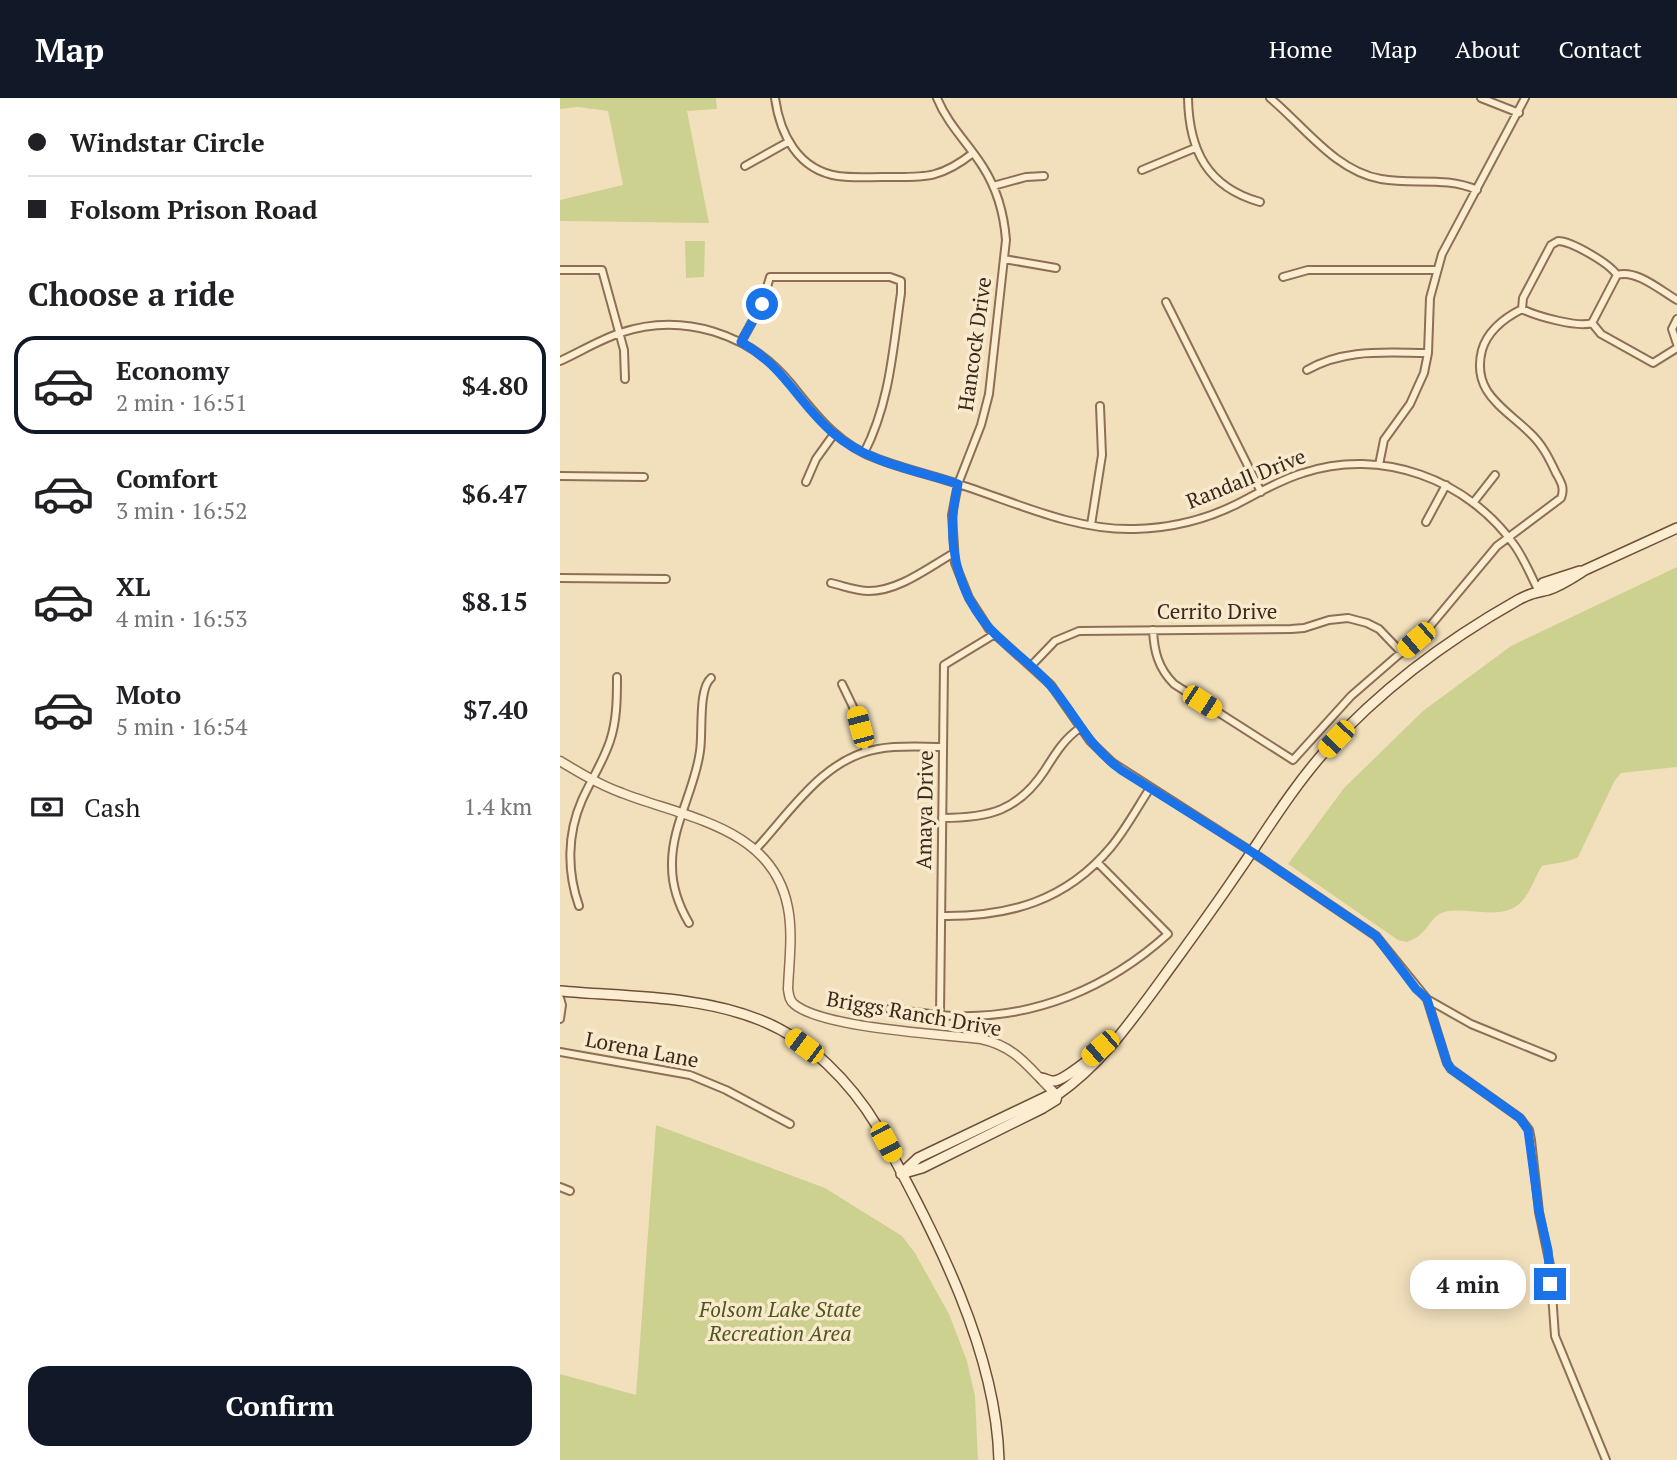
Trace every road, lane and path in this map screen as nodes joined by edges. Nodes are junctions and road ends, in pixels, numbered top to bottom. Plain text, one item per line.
1 (775, 98) edge
2 (937, 98) edge
3 (1188, 98) edge
4 (1270, 98) edge
5 (1481, 98) edge
6 (1525, 98) edge
7 (1279, 101) edge
8 (1519, 113) junction
9 (788, 142) junction
10 (1195, 148) junction
11 (973, 153) junction
12 (745, 166) dead end
13 (1142, 170) dead end
14 (1044, 176) dead end
15 (993, 186) junction
16 (1477, 190) junction
17 (1260, 202) dead end
18 (1004, 259) junction
19 (1056, 268) dead end
20 (560, 270) edge
21 (1436, 270) junction
22 (1617, 275) junction
23 (1283, 277) dead end
24 (1677, 300) edge
25 (1166, 302) dead end
26 (1522, 309) junction
27 (1677, 319) edge
28 (1592, 323) junction
29 (618, 333) junction
30 (741, 342) junction
31 (1677, 346) edge
32 (1428, 353) junction
33 (560, 361) edge
34 (1307, 370) dead end
35 (625, 379) dead end
36 (1100, 407) dead end
37 (834, 434) junction
38 (864, 453) junction
39 (1379, 465) junction
40 (1495, 475) dead end
41 (560, 476) edge
42 (644, 477) dead end
43 (806, 482) dead end
44 (958, 484) junction
45 (1446, 485) junction
46 (1261, 492) junction
47 (1473, 503) junction
48 (1426, 523) dead end
49 (1091, 525) junction
50 (1677, 528) edge
51 (1508, 538) junction
52 (954, 553) junction
53 (560, 578) edge
54 (666, 579) dead end
55 (831, 583) dead end
56 (1538, 590) junction
57 (1153, 629) junction
58 (995, 635) junction
59 (1402, 653) junction
60 (1031, 666) junction
61 (617, 677) dead end
62 (711, 678) dead end
63 (842, 684) dead end
64 (1080, 728) junction
65 (943, 747) junction
66 (866, 751) junction
67 (560, 761) edge
68 (592, 780) junction
69 (1150, 788) junction
70 (682, 814) junction
71 (942, 818) junction
72 (756, 849) junction
73 (1252, 852) junction
74 (1097, 862) junction
75 (579, 906) dead end
76 (941, 916) junction
77 (689, 923) dead end
78 (560, 991) edge
79 (560, 998) edge
80 (1427, 999) junction
81 (889, 1009) dead end
82 (940, 1015) junction
83 (560, 1018) edge
84 (1118, 1039) junction
85 (560, 1052) edge
86 (1552, 1057) dead end
87 (1041, 1077) junction
88 (1057, 1095) junction
89 (790, 1124) dead end
90 (901, 1174) junction
91 (560, 1187) edge
92 (570, 1191) dead end
93 (999, 1460) edge
94 (1605, 1460) edge

1 - 9 street
2 - 11 street, Hancock Drive
3 - 10 street
4 - 7 street
5 - 8 street
6 - 8 street
7 - 16 street
8 - 16 street
9 - 11 street
9 - 12 street
10 - 13 street
10 - 17 street
11 - 15 street, Hancock Drive
14 - 15 street
15 - 18 street, Hancock Drive
16 - 21 street
18 - 19 street
18 - 44 street, Hancock Drive
20 - 29 street
21 - 23 street
21 - 32 street
22 - 24 street
22 - 26 street
22 - 28 street
25 - 46 street
26 - 28 street
26 - 51 street
27 - 31 street
28 - 31 street
29 - 30 street, Randall Drive
29 - 33 street, Randall Drive
29 - 35 street
30 - 37 street, Randall Drive
30 - 38 street
32 - 34 street
32 - 39 street
36 - 49 street
37 - 38 street, Randall Drive
37 - 43 street
38 - 44 street, Randall Drive
39 - 45 street, Randall Drive
39 - 46 street, Randall Drive
40 - 47 street
41 - 42 street
44 - 49 street, Randall Drive
44 - 52 street, Hancock Drive
45 - 47 street, Randall Drive
45 - 48 street
46 - 49 street, Randall Drive
47 - 51 street, Randall Drive
50 - 56 main road
51 - 56 street, Randall Drive
51 - 59 street
52 - 55 street
52 - 58 street, Hancock Drive
53 - 54 street
56 - 73 main road
57 - 59 street, Cerrito Drive
57 - 59 street
57 - 60 street, Cerrito Drive
58 - 60 street, Hancock Drive
58 - 65 street, Amaya Drive
60 - 64 street, Hancock Drive
61 - 68 street
62 - 70 street
63 - 66 street
64 - 69 street, Hancock Drive
64 - 71 street
65 - 66 street
65 - 71 street, Amaya Drive
66 - 72 street
67 - 68 street, Briggs Ranch Drive
68 - 70 street, Briggs Ranch Drive
68 - 75 street
69 - 73 street, Hancock Drive
69 - 74 street
70 - 72 street, Briggs Ranch Drive
70 - 77 street
71 - 76 street, Amaya Drive
72 - 87 street, Briggs Ranch Drive
73 - 80 street, Hancock Drive
73 - 84 main road
74 - 76 street
74 - 82 street
76 - 82 street, Amaya Drive
78 - 90 main road
79 - 83 street
80 - 86 street
80 - 94 street
81 - 82 street
84 - 87 main road
84 - 88 main road
85 - 89 street, Lorena Lane
87 - 88 street, Briggs Ranch Drive
88 - 90 main road
90 - 93 main road
91 - 92 street

